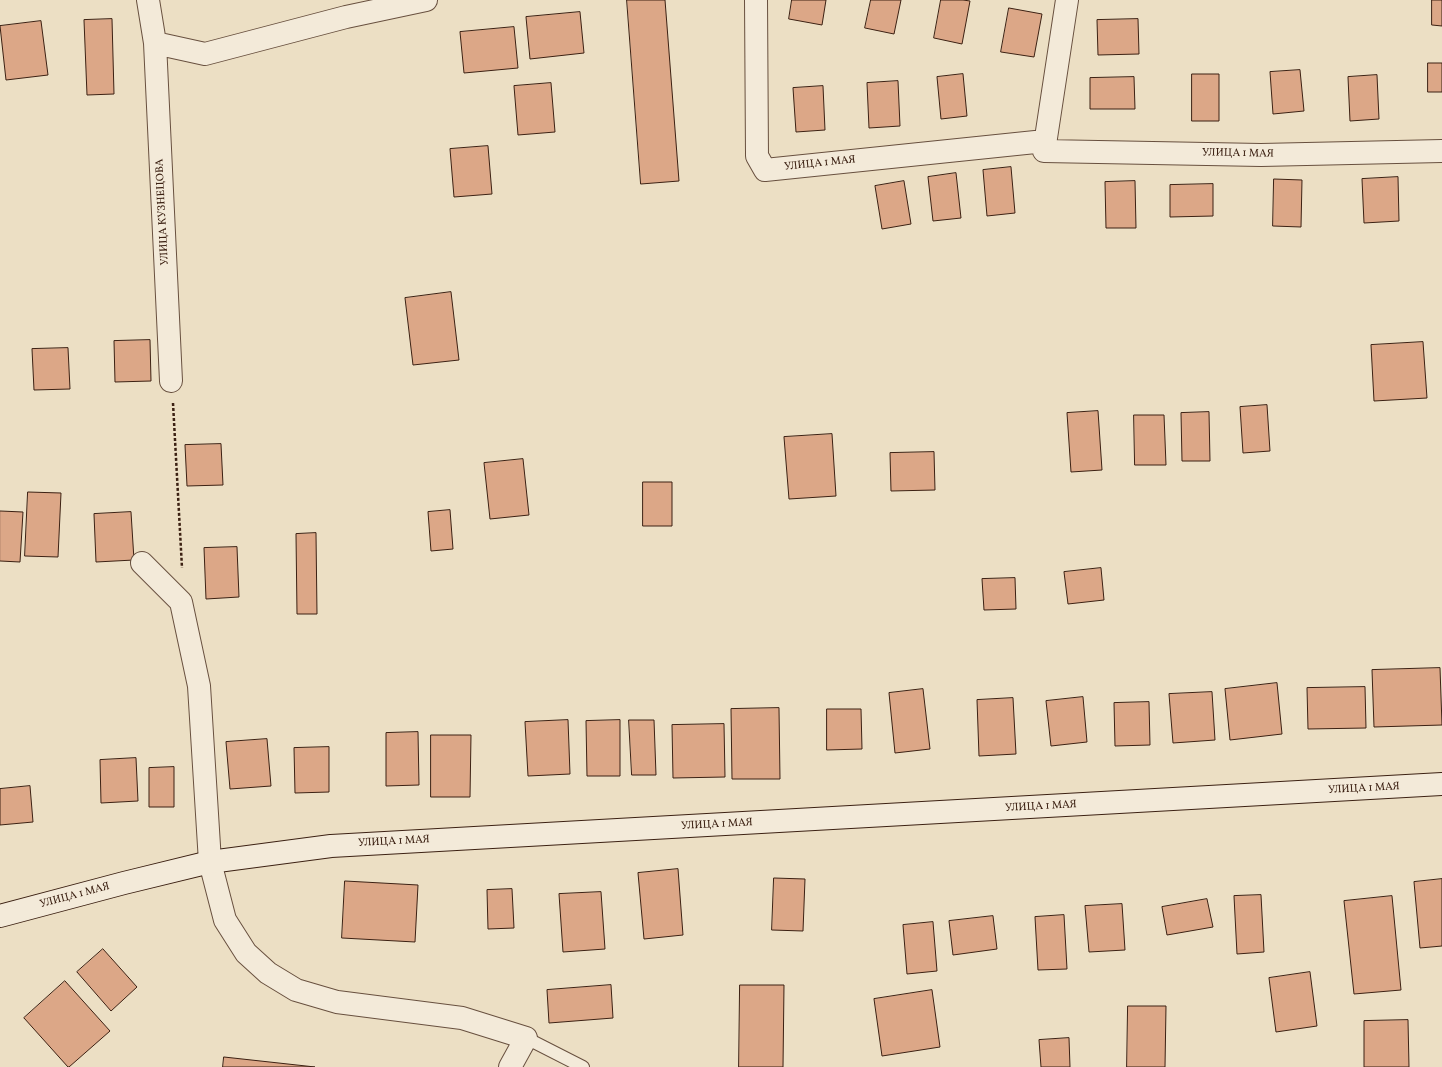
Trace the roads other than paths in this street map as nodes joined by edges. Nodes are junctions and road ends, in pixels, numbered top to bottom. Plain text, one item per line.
1 (148, 0) edge
2 (426, 0) edge
3 (756, 0) edge
4 (1067, 0) edge
5 (155, 43) junction
6 (1045, 141) junction
7 (1442, 151) edge
8 (171, 381) road end
9 (142, 563) dead end
10 (1442, 784) edge
11 (210, 862) junction
12 (0, 916) edge
13 (526, 1038) junction
14 (510, 1067) edge
15 (583, 1067) edge

1 - 5 street, УЛИЦА КУЗНЕЦОВА
2 - 5 street
3 - 6 street, УЛИЦА 1 МАЯ
4 - 6 street
5 - 8 street, УЛИЦА КУЗНЕЦОВА
6 - 7 street, УЛИЦА 1 МАЯ
9 - 11 street
10 - 11 street, УЛИЦА 1 МАЯ
11 - 12 street, УЛИЦА 1 МАЯ
11 - 13 street
13 - 14 street
13 - 15 lane

